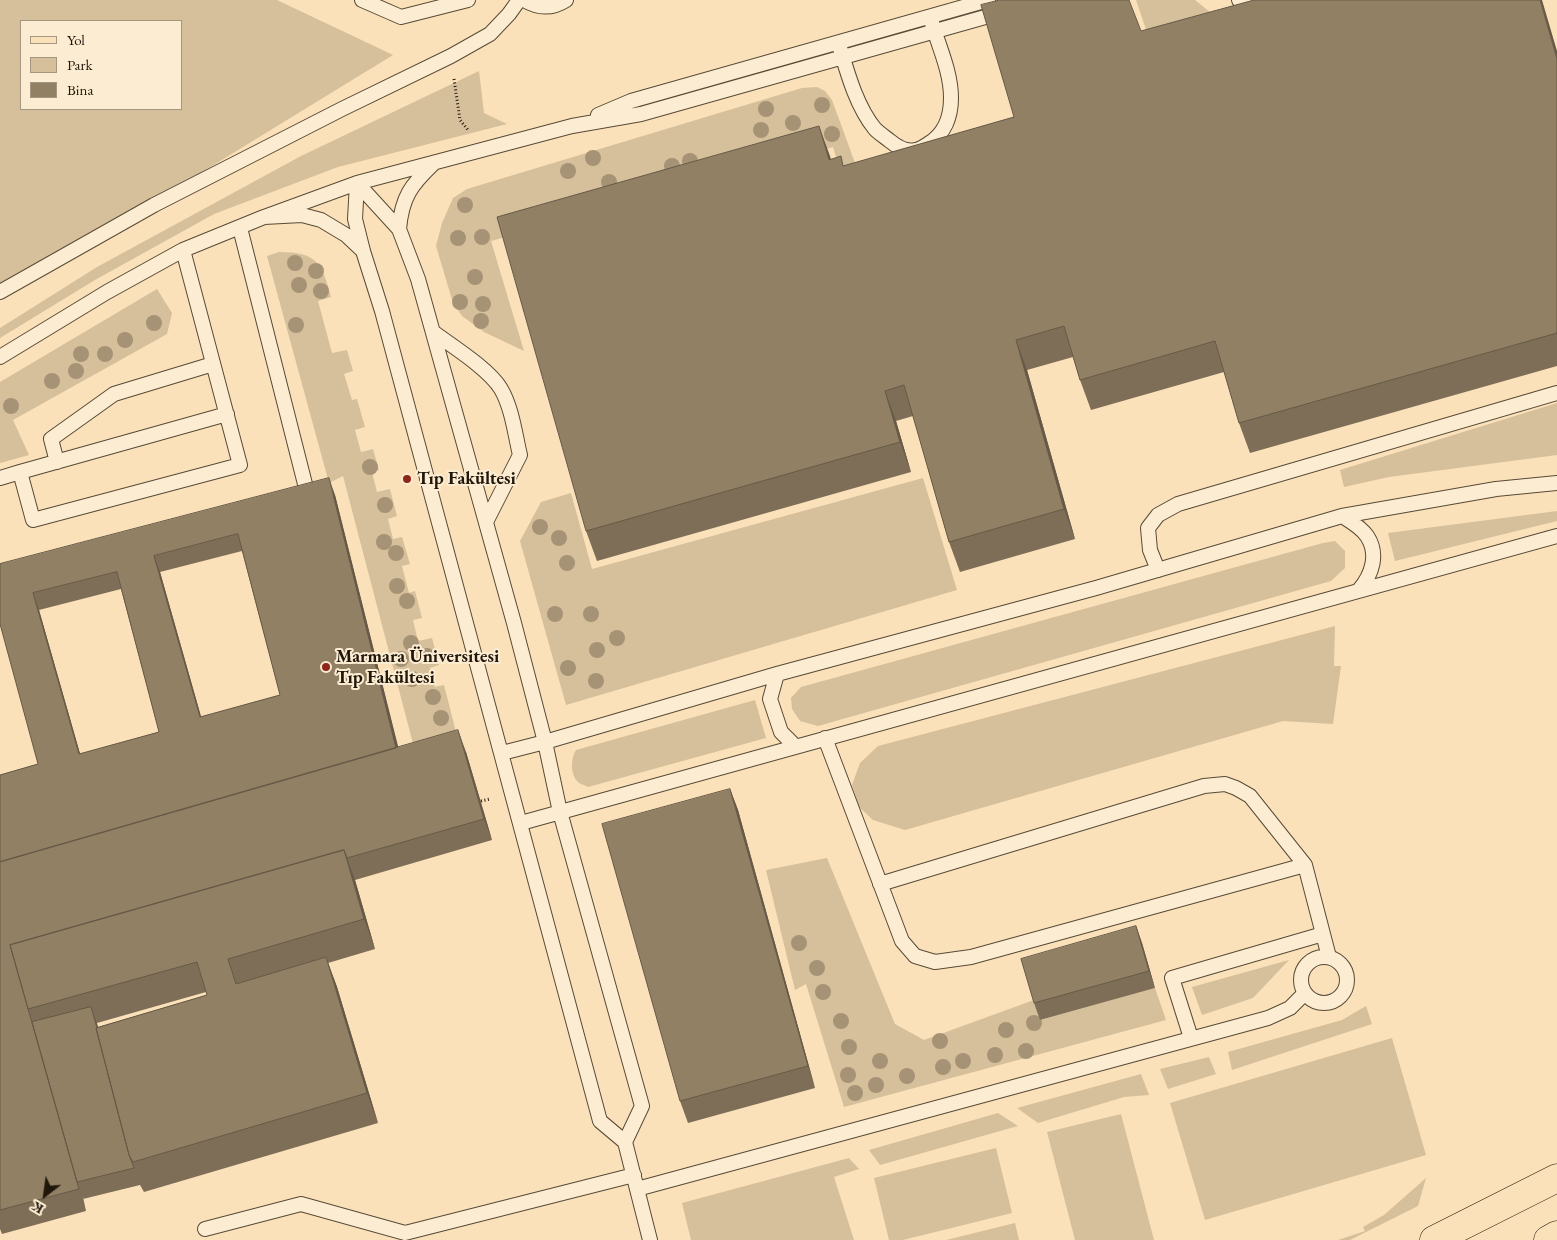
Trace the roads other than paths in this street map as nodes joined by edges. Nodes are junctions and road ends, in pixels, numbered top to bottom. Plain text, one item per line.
1 (362, 0) edge
2 (468, 0) edge
3 (519, 0) edge
4 (524, 0) edge
5 (566, 0) edge
6 (988, 0) edge
7 (1239, 0) edge
8 (1262, 0) edge
9 (1019, 8) edge
10 (929, 17) junction
11 (934, 32) junction
12 (838, 42) junction
13 (843, 57) junction
14 (572, 126) junction
15 (435, 162) junction
16 (357, 183) junction
17 (264, 217) junction
18 (240, 228) junction
19 (399, 229) junction
20 (183, 250) junction
21 (362, 251) junction
22 (0, 292) edge
23 (433, 332) junction
24 (0, 357) edge
25 (214, 364) junction
26 (1557, 393) edge
27 (227, 414) junction
28 (57, 462) junction
29 (20, 472) junction
30 (0, 478) edge
31 (1557, 483) edge
32 (306, 484) edge
33 (1342, 516) junction
34 (486, 522) junction
35 (1557, 536) edge
36 (1158, 570) junction
37 (1359, 590) junction
38 (777, 674) junction
39 (825, 738) junction
40 (545, 742) junction
41 (794, 746) junction
42 (502, 753) junction
43 (560, 812) junction
44 (521, 823) junction
45 (1305, 865) junction
46 (880, 884) junction
47 (1323, 934) junction
48 (1329, 957) junction
49 (1305, 993) junction
50 (1190, 1038) junction
51 (625, 1142) junction
52 (1557, 1178) edge
53 (635, 1182) junction
54 (205, 1229) dead end
55 (1557, 1235) edge
56 (650, 1240) edge
57 (1434, 1240) edge
58 (1548, 1240) edge

1 - 2 lane
3 - 22 lane
4 - 5 lane
6 - 10 lane
7 - 8 lane
9 - 11 lane
10 - 11 lane
10 - 12 lane
11 - 13 lane
11 - 13 lane
12 - 13 lane
12 - 14 lane
13 - 14 lane
14 - 15 lane
15 - 16 lane
15 - 19 lane
16 - 17 lane
16 - 19 lane
16 - 21 lane
17 - 18 lane
17 - 21 lane
18 - 20 lane
18 - 32 lane
19 - 23 lane
20 - 24 lane
20 - 25 lane
21 - 42 lane
23 - 34 lane
23 - 34 lane
25 - 27 lane
25 - 28 lane
26 - 36 lane
27 - 28 lane
27 - 29 lane
28 - 29 lane
29 - 30 lane
31 - 33 lane
33 - 36 lane
33 - 37 lane
34 - 40 lane
35 - 37 lane
36 - 38 lane
37 - 39 lane
38 - 40 lane
38 - 41 lane
39 - 41 lane
39 - 46 lane
40 - 42 lane
40 - 43 lane
41 - 43 lane
42 - 44 lane
43 - 44 lane
43 - 51 lane
44 - 51 lane
45 - 46 lane
45 - 46 lane
45 - 47 lane
47 - 48 lane
47 - 50 lane
48 - 49 lane
48 - 49 lane
49 - 50 lane
50 - 53 lane
51 - 53 lane
52 - 57 main road
53 - 54 lane
53 - 56 lane
55 - 58 main road

